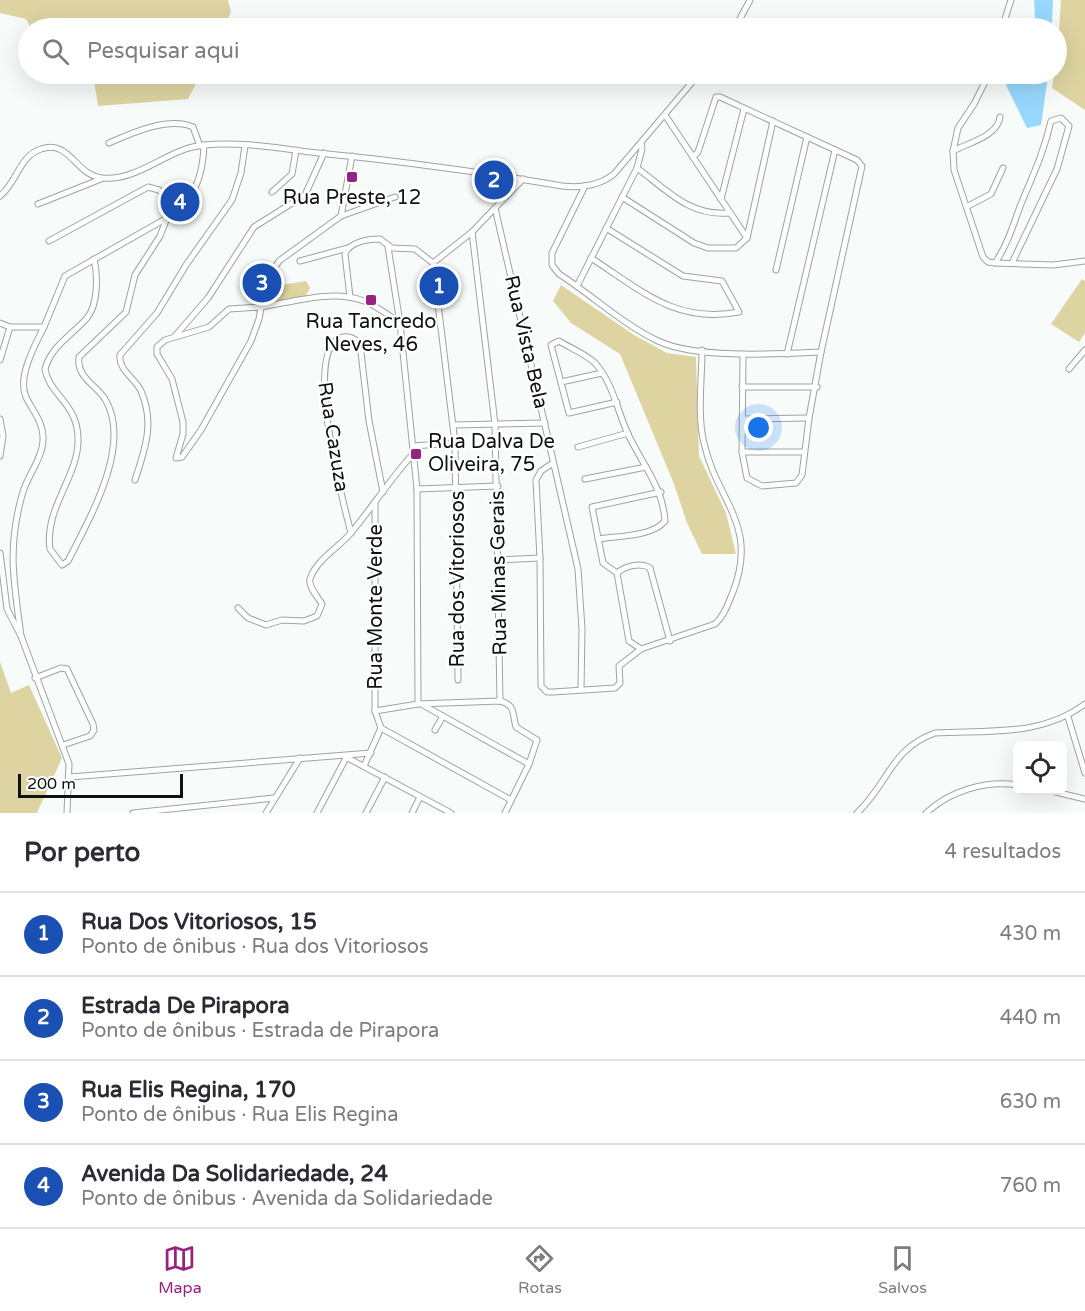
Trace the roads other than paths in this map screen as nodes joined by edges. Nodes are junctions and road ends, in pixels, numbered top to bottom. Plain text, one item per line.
1 (750, 0) edge
2 (1011, 0) edge
3 (740, 18) edge
4 (1005, 18) edge
5 (691, 84) edge
6 (984, 84) edge
7 (744, 109) junction
8 (665, 115) junction
9 (1000, 117) dead end
10 (773, 121) junction
11 (807, 137) junction
12 (109, 142) dead end
13 (641, 142) junction
14 (202, 145) junction
15 (245, 146) junction
16 (296, 150) junction
17 (835, 150) junction
18 (953, 151) junction
19 (324, 153) junction
20 (352, 156) junction
21 (693, 157) junction
22 (637, 168) junction
23 (1003, 168) dead end
24 (102, 178) junction
25 (523, 179) junction
26 (585, 186) junction
27 (272, 192) dead end
28 (0, 196) edge
29 (395, 197) dead end
30 (622, 197) junction
31 (721, 199) junction
32 (38, 204) dead end
33 (968, 206) junction
34 (181, 207) junction
35 (495, 208) junction
36 (728, 213) junction
37 (341, 216) junction
38 (167, 218) junction
39 (606, 228) junction
40 (472, 232) junction
41 (747, 238) junction
42 (49, 241) dead end
43 (388, 247) junction
44 (348, 248) junction
45 (591, 258) junction
46 (94, 259) junction
47 (1084, 259) edge
48 (300, 261) dead end
49 (433, 263) junction
50 (995, 263) junction
51 (1012, 263) junction
52 (776, 270) dead end
53 (577, 286) junction
54 (350, 297) junction
55 (261, 307) junction
56 (0, 323) edge
57 (400, 323) junction
58 (10, 327) junction
59 (44, 327) junction
60 (174, 337) junction
61 (702, 350) junction
62 (1085, 350) edge
63 (821, 352) junction
64 (743, 354) junction
65 (787, 354) junction
66 (0, 360) edge
67 (1069, 369) dead end
68 (602, 373) junction
69 (561, 382) junction
70 (742, 387) junction
71 (817, 387) junction
72 (617, 402) junction
73 (808, 418) junction
74 (0, 419) edge
75 (742, 419) junction
76 (545, 423) junction
77 (495, 424) junction
78 (453, 425) junction
79 (628, 433) junction
80 (455, 443) junction
81 (413, 446) junction
82 (578, 447) dead end
83 (742, 452) junction
84 (804, 452) junction
85 (414, 454) junction
86 (0, 456) edge
87 (553, 463) junction
88 (646, 467) junction
89 (585, 478) dead end
90 (135, 480) dead end
91 (498, 486) junction
92 (457, 488) junction
93 (417, 489) junction
94 (383, 492) junction
95 (661, 492) junction
96 (375, 503) junction
97 (351, 533) junction
98 (598, 539) junction
99 (0, 553) edge
100 (540, 558) junction
101 (499, 560) junction
102 (617, 573) junction
103 (0, 606) edge
104 (238, 608) dead end
105 (7, 609) junction
106 (21, 636) junction
107 (670, 641) junction
108 (641, 649) junction
109 (35, 678) junction
110 (458, 680) dead end
111 (581, 689) junction
112 (500, 701) junction
113 (421, 704) junction
114 (1085, 704) edge
115 (375, 711) junction
116 (443, 716) junction
117 (1068, 717) junction
118 (381, 728) junction
119 (435, 730) dead end
120 (63, 745) junction
121 (370, 753) junction
122 (347, 756) junction
123 (300, 758) junction
124 (529, 764) junction
125 (364, 766) junction
126 (1085, 773) edge
127 (70, 777) junction
128 (385, 777) junction
129 (1013, 785) edge
130 (1067, 795) edge
131 (420, 797) junction
132 (274, 798) junction
133 (1085, 799) edge
134 (511, 800) junction
135 (860, 811) edge
136 (67, 813) edge
137 (133, 813) edge
138 (266, 813) edge
139 (317, 813) edge
140 (366, 813) edge
141 (412, 813) edge
142 (451, 813) edge
143 (505, 813) edge
144 (926, 813) edge

1 - 3 street
2 - 4 street
5 - 8 street
6 - 18 street
7 - 10 street
7 - 21 street
7 - 31 street
8 - 13 street
8 - 21 street
9 - 18 street
10 - 11 street
10 - 41 street
11 - 17 street
11 - 52 street
12 - 14 street
13 - 22 street
13 - 26 street
14 - 15 street
14 - 24 street
14 - 34 street
15 - 16 street
15 - 90 street
16 - 19 street
16 - 27 street
17 - 63 street
17 - 65 street
18 - 33 street
19 - 20 street
19 - 60 street
20 - 25 street
20 - 37 street
21 - 31 street
22 - 30 street
22 - 36 street
23 - 33 street
24 - 28 street
24 - 32 street
25 - 26 street
25 - 35 street
26 - 53 street
29 - 37 street
30 - 39 street
30 - 41 street
31 - 36 street
33 - 50 street
34 - 38 street
34 - 42 street
35 - 40 street
35 - 76 street, Rua Vista Bela
36 - 41 street
37 - 55 street
38 - 46 street
38 - 46 street
39 - 45 street
39 - 45 street
40 - 49 street
40 - 77 street, Rua Minas Gerais
43 - 44 street
43 - 49 street
43 - 57 street
44 - 48 street
44 - 54 street
45 - 53 street
46 - 59 street
47 - 51 street
49 - 78 street, Rua dos Vitoriosos
50 - 51 street
50 - 51 street
53 - 61 street
54 - 55 street
54 - 57 street
55 - 60 street
55 - 60 street
56 - 58 street
57 - 81 street
58 - 59 street
58 - 66 street
59 - 106 street
61 - 64 street
61 - 107 street
62 - 67 street
63 - 65 street
63 - 71 street
64 - 65 street
64 - 70 street
68 - 69 street
68 - 69 street
68 - 72 street
69 - 72 street
70 - 71 street
70 - 75 street
71 - 73 street
72 - 79 street
73 - 75 street
73 - 84 street
74 - 86 street
75 - 83 street
76 - 77 street
76 - 87 street, Rua Vista Bela
77 - 78 street
77 - 91 street, Rua Minas Gerais
78 - 80 street, Rua dos Vitoriosos
79 - 82 street
79 - 88 street
80 - 81 street
80 - 92 street, Rua dos Vitoriosos
81 - 85 street
83 - 84 street
83 - 84 street
85 - 93 street
85 - 94 street
87 - 100 street
87 - 111 street, Rua Vista Bela
88 - 89 street
88 - 95 street
91 - 92 street
91 - 101 street, Rua Minas Gerais
92 - 93 street
92 - 110 street, Rua dos Vitoriosos
93 - 113 street
94 - 96 street
94 - 97 street, Rua Cazuza
95 - 98 street
95 - 98 street
96 - 97 street
96 - 115 street, Rua Monte Verde
97 - 104 street
98 - 102 street
99 - 105 street
100 - 101 street
100 - 111 street
101 - 112 street, Rua Minas Gerais
102 - 107 street
102 - 108 street
103 - 105 street
105 - 106 street
106 - 109 street
107 - 108 street
108 - 111 street
109 - 120 street
109 - 120 street
112 - 113 street
112 - 124 street
113 - 115 street
113 - 116 street
114 - 117 street
115 - 118 street, Rua Monte Verde
116 - 119 street
116 - 124 street
117 - 126 street
117 - 135 street
118 - 121 street
118 - 134 street
120 - 127 street
121 - 122 street
121 - 125 street
122 - 123 street
122 - 125 street
122 - 139 street
123 - 127 street
123 - 132 street
124 - 134 street
125 - 128 street
127 - 136 street
128 - 131 street
128 - 140 street
129 - 144 street
130 - 133 street
131 - 141 street
131 - 142 street
132 - 137 street
132 - 138 street
134 - 143 street

